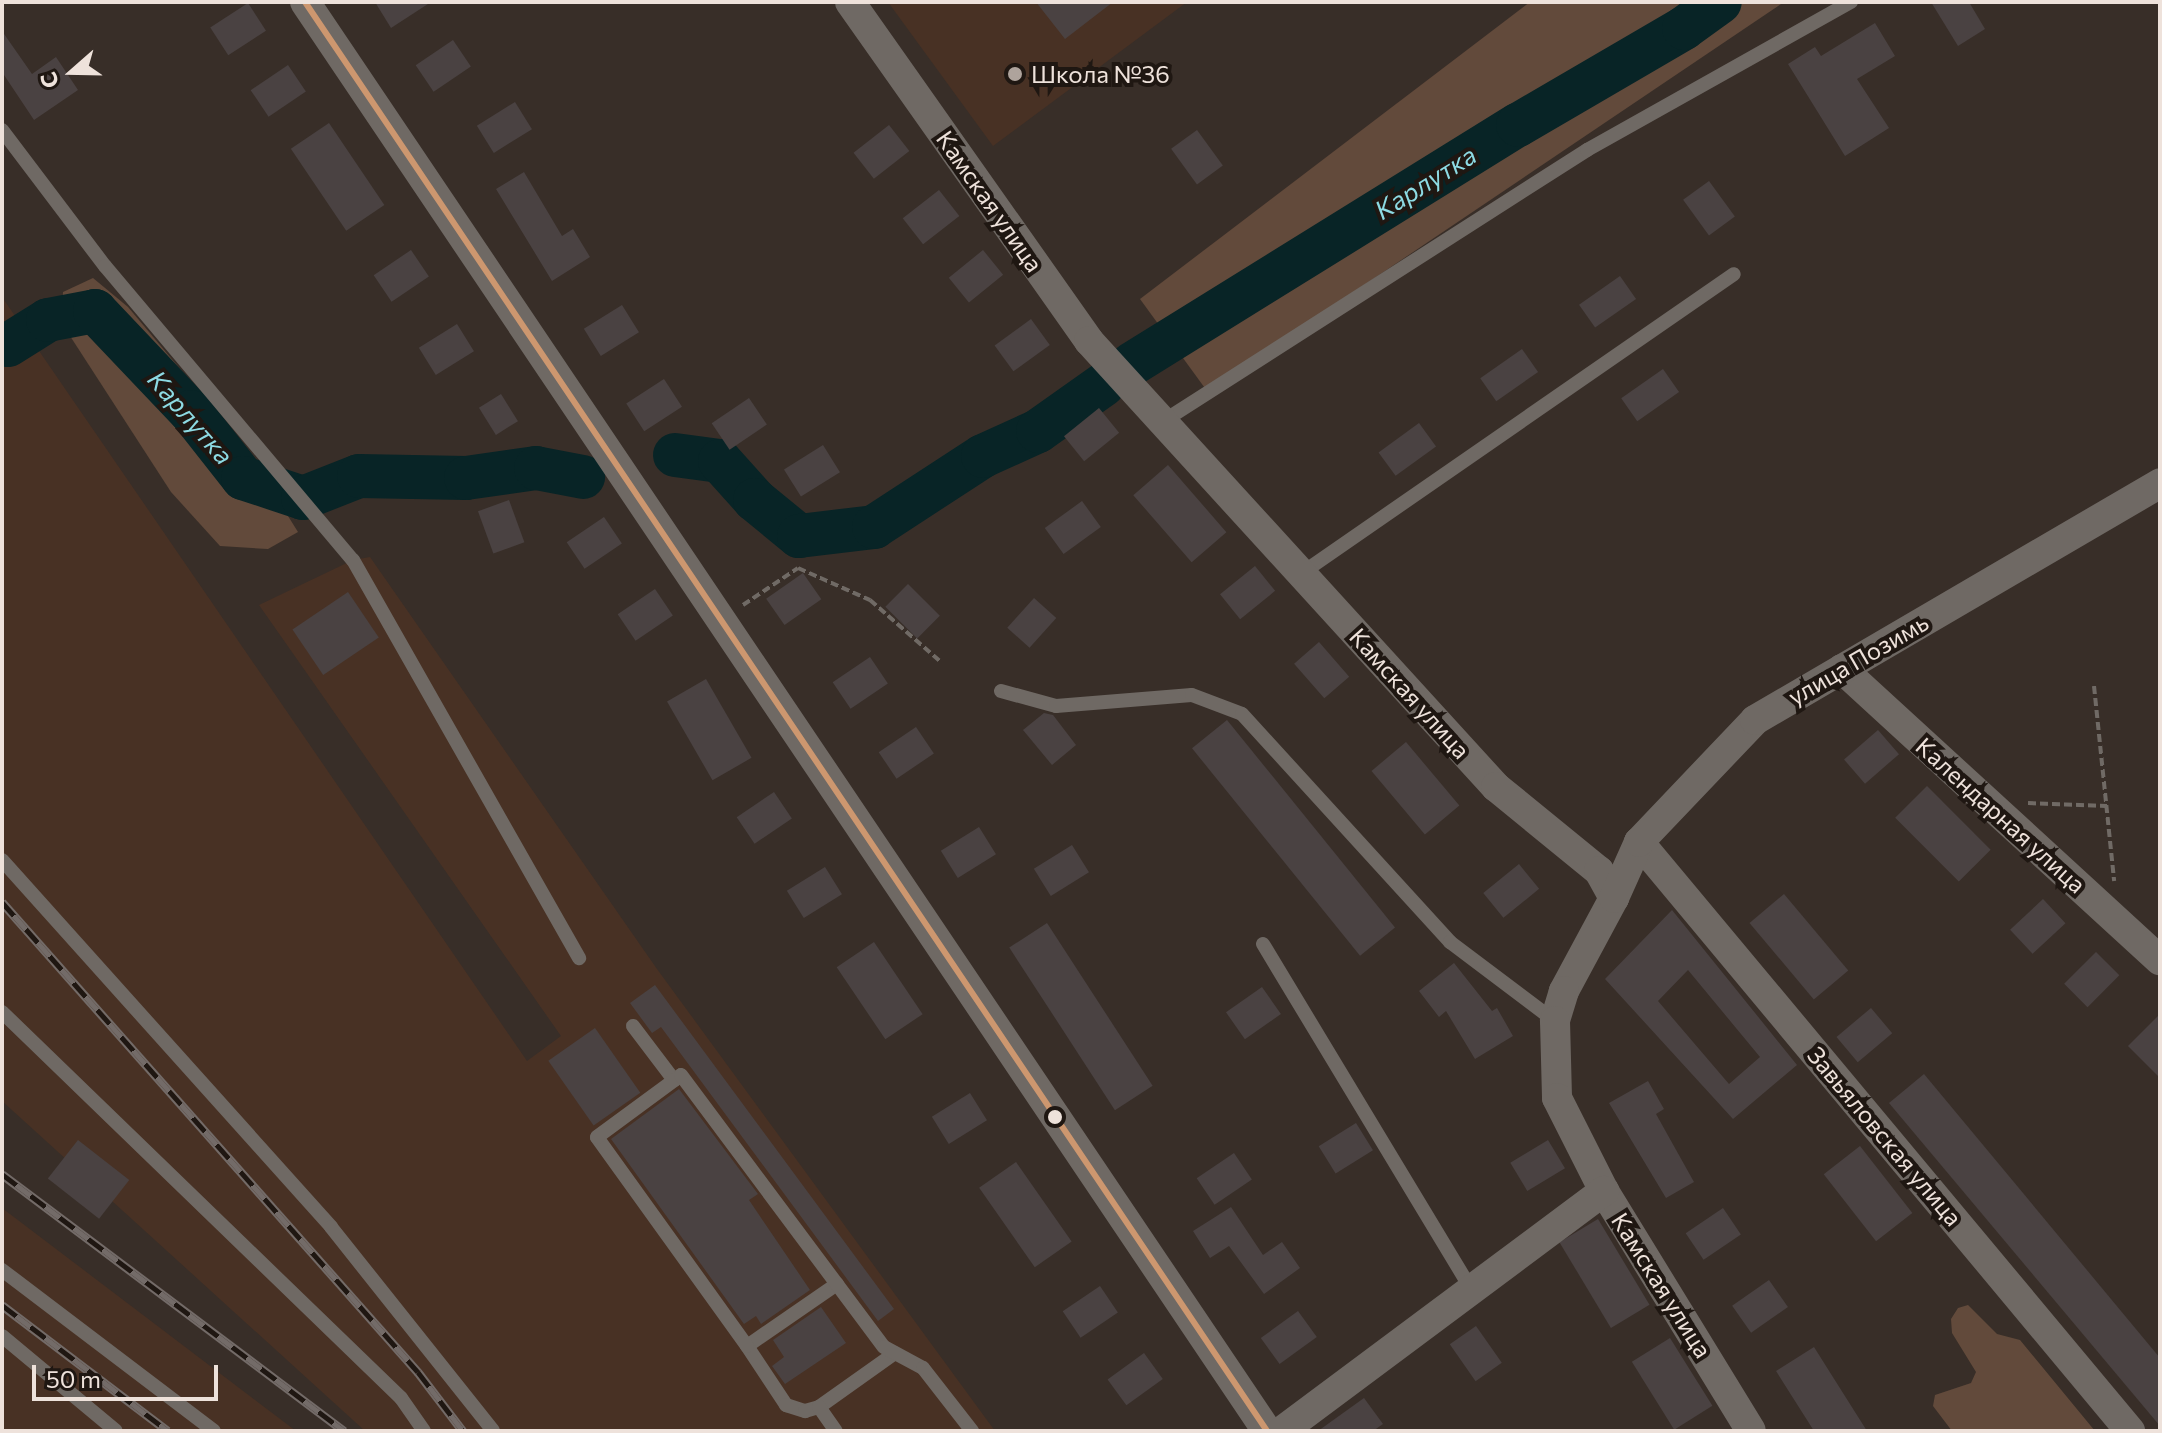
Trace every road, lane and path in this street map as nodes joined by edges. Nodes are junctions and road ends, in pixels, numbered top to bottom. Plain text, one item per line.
1 (305, 2) edge
2 (850, 2) edge
3 (1851, 2) edge
4 (2, 130) edge
5 (1734, 274) dead end
6 (1161, 423) junction
7 (2160, 483) edge
8 (1302, 573) junction
9 (720, 621) junction
10 (940, 661) dead end
11 (1842, 669) junction
12 (2094, 686) dead end
13 (1001, 691) dead end
14 (1986, 801) junction
15 (2107, 806) junction
16 (1639, 842) junction
17 (2, 860) edge
18 (1614, 898) junction
19 (2119, 923) junction
20 (1263, 944) dead end
21 (579, 958) dead end
22 (2160, 960) edge
23 (2, 1012) edge
24 (1555, 1021) junction
25 (633, 1026) dead end
26 (674, 1080) junction
27 (1604, 1191) junction
28 (2, 1270) edge
29 (837, 1284) junction
30 (1472, 1292) junction
31 (2, 1336) edge
32 (747, 1346) junction
33 (895, 1353) junction
34 (819, 1407) junction
35 (116, 1431) edge
36 (214, 1431) edge
37 (424, 1431) edge
38 (493, 1431) edge
39 (836, 1431) edge
40 (972, 1431) edge
41 (1267, 1431) edge
42 (1282, 1431) edge
43 (1751, 1431) edge
44 (2130, 1431) edge

1 - 9 street
2 - 6 street, Камская улица
3 - 6 lane
4 - 21 lane
5 - 8 lane
6 - 8 street, Камская улица
7 - 11 street, улица Позимь
8 - 18 street, Камская улица
9 - 10 path
9 - 41 street
11 - 14 street, Календарная улица
11 - 16 street, улица Позимь
12 - 15 path
13 - 24 lane
14 - 15 path
14 - 19 street, Календарная улица
15 - 19 path
16 - 18 street, улица Позимь
16 - 44 street, Завьяловская улица
17 - 38 lane
18 - 24 street, Камская улица
19 - 22 street, Календарная улица
20 - 30 lane
23 - 37 lane
24 - 27 street, Камская улица
25 - 26 lane
26 - 29 lane
26 - 32 lane
27 - 30 street
27 - 43 street, Камская улица
28 - 36 lane
29 - 32 lane
29 - 33 lane
30 - 42 street
31 - 35 lane
32 - 34 lane
33 - 34 lane
33 - 40 lane
34 - 39 lane

